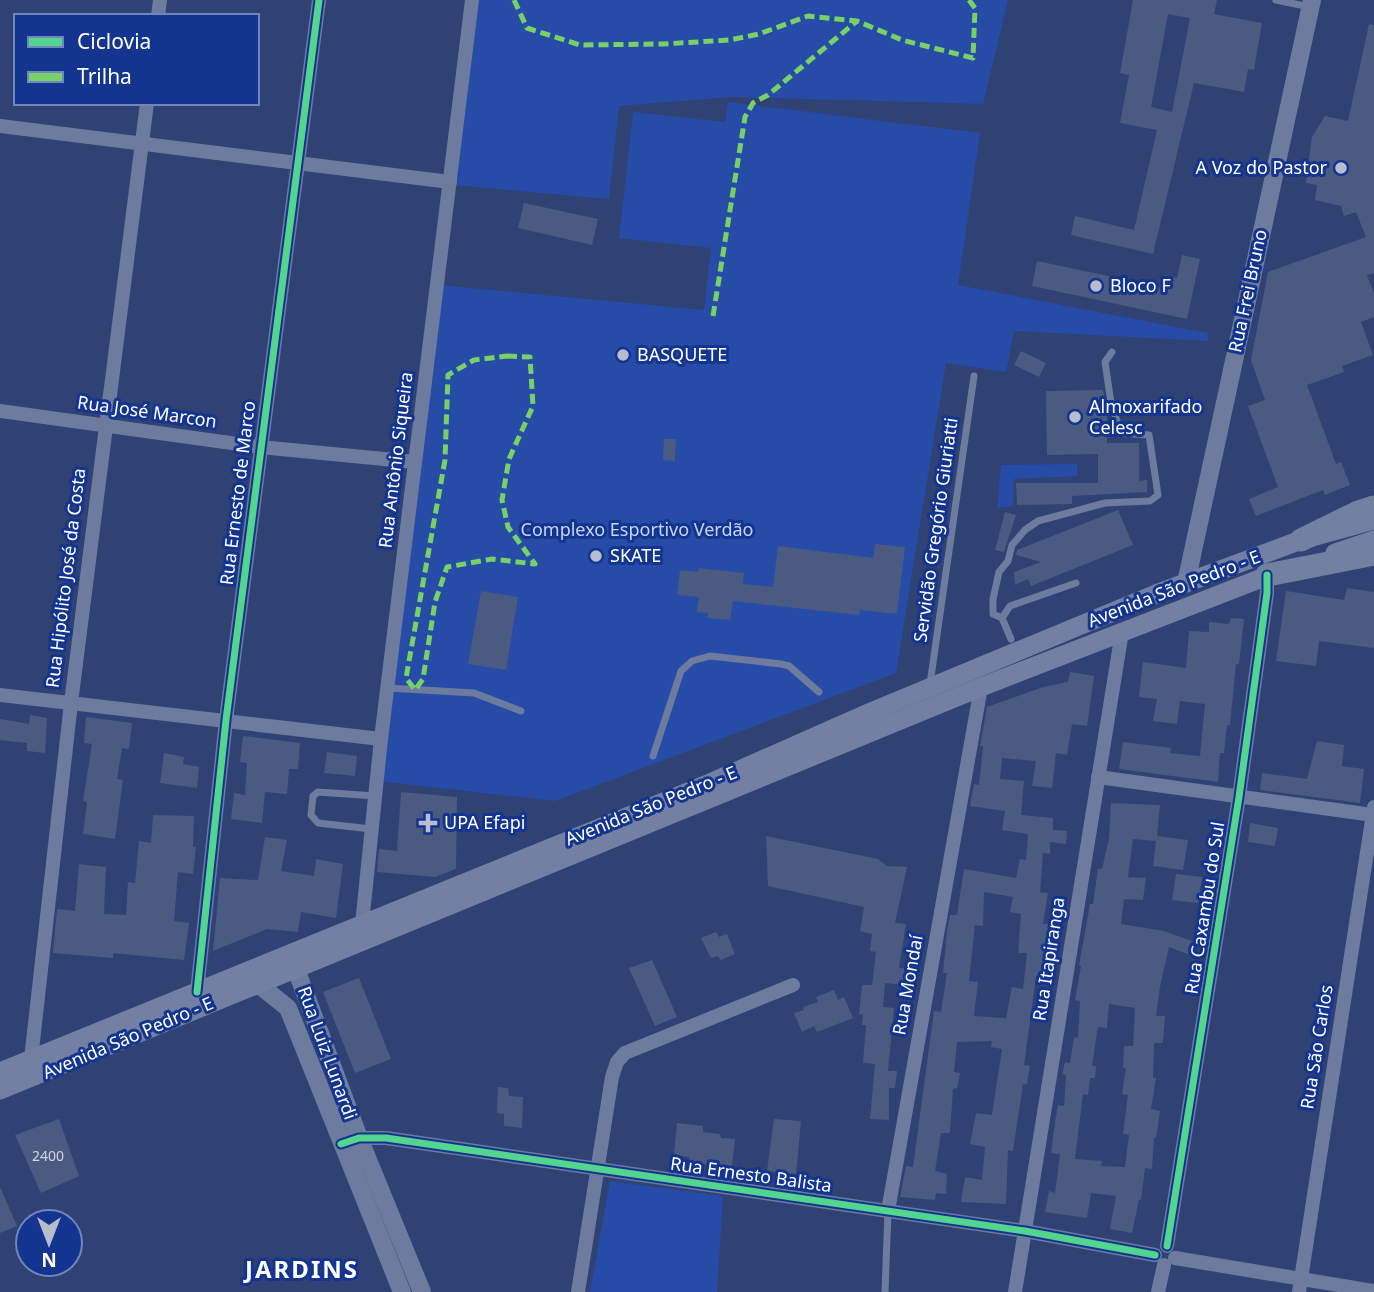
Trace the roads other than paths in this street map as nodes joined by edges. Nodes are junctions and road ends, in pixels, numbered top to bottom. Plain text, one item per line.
1 (318, 0) edge
2 (472, 0) edge
3 (1276, 0) edge
4 (1311, 4) edge
5 (147, 105) edge
6 (0, 126) edge
7 (142, 143) junction
8 (298, 163) junction
9 (450, 182) junction
10 (1111, 352) dead end
11 (974, 376) dead end
12 (0, 411) edge
13 (104, 426) junction
14 (260, 447) junction
15 (415, 462) junction
16 (1374, 507) edge
17 (1374, 520) edge
18 (1301, 540) junction
19 (1374, 540) edge
20 (1374, 554) edge
21 (1267, 575) junction
22 (1076, 583) dead end
23 (1186, 583) junction
24 (1002, 618) junction
25 (1122, 632) junction
26 (1011, 639) dead end
27 (981, 687) junction
28 (388, 688) junction
29 (930, 688) junction
30 (819, 692) dead end
31 (0, 695) edge
32 (71, 703) junction
33 (521, 711) dead end
34 (226, 720) junction
35 (381, 739) junction
36 (653, 756) dead end
37 (1098, 777) junction
38 (375, 796) junction
39 (1239, 797) junction
40 (1373, 811) edge
41 (372, 829) junction
42 (362, 924) junction
43 (296, 969) junction
44 (258, 984) junction
45 (793, 985) dead end
46 (197, 992) junction
47 (31, 1059) junction
48 (0, 1072) edge
49 (0, 1090) edge
50 (359, 1138) junction
51 (341, 1144) junction
52 (597, 1168) junction
53 (888, 1211) junction
54 (1025, 1231) junction
55 (1165, 1256) junction
56 (1300, 1286) edge
57 (1374, 1291) edge
58 (402, 1292) edge
59 (422, 1292) edge
60 (578, 1292) edge
61 (885, 1292) edge
62 (1015, 1292) edge
63 (1158, 1292) edge

1 - 8 street, Rua Ernesto de Marco
2 - 9 street, Rua Antônio Siqueira
3 - 4 lane
4 - 23 street, Rua Frei Bruno
5 - 7 street, Rua Hipólito José da Costa
6 - 7 street
7 - 8 street
7 - 13 street, Rua Hipólito José da Costa
8 - 9 street
8 - 14 street, Rua Ernesto de Marco
9 - 15 street, Rua Antônio Siqueira
10 - 24 lane
11 - 29 lane, Servidão Gregório Giuriatti
12 - 13 street, Rua José Marcon
13 - 14 street, Rua José Marcon
13 - 32 street, Rua Hipólito José da Costa
14 - 15 street, Rua José Marcon
14 - 34 street, Rua Ernesto de Marco
15 - 28 street, Rua Antônio Siqueira
16 - 18 highway
17 - 18 main road, Avenida São Pedro - E
18 - 23 main road, Avenida São Pedro - E
19 - 21 main road, Avenida São Pedro - E
20 - 21 highway
21 - 25 main road, Avenida São Pedro - E
21 - 39 street, Rua Caxambu do Sul
22 - 24 lane
23 - 29 main road, Avenida São Pedro - E
24 - 26 lane
25 - 27 main road, Avenida São Pedro - E
25 - 37 street, Rua Itapiranga
27 - 43 main road, Avenida São Pedro - E
27 - 53 street, Rua Mondaí
28 - 33 lane
28 - 35 street, Rua Antônio Siqueira
29 - 42 main road, Avenida São Pedro - E
30 - 36 lane
31 - 32 street
32 - 34 street
32 - 47 street, Rua Hipólito José da Costa
34 - 35 street
34 - 46 street, Rua Ernesto de Marco
35 - 38 street, Rua Antônio Siqueira
37 - 39 street
37 - 54 street, Rua Itapiranga
38 - 41 street, Rua Antônio Siqueira
38 - 41 lane
39 - 40 street
39 - 55 street, Rua Caxambu do Sul
40 - 56 street, Rua São Carlos
41 - 42 street, Rua Antônio Siqueira
42 - 46 main road, Avenida São Pedro - E
43 - 44 main road, Avenida São Pedro - E
43 - 50 street, Rua Luiz Lunardi
44 - 49 main road, Avenida São Pedro - E
44 - 51 street, Rua Luiz Lunardi
45 - 52 street
46 - 47 main road, Avenida São Pedro - E
47 - 48 main road, Avenida São Pedro - E
50 - 51 street, Rua Ernesto Balista
50 - 52 street, Rua Ernesto Balista
50 - 59 street, Rua Luiz Lunardi
51 - 58 street, Rua Luiz Lunardi
52 - 53 street, Rua Ernesto Balista
52 - 60 street
53 - 54 street, Rua Ernesto Balista
53 - 61 lane, Rua Mondaí
54 - 55 street, Rua Ernesto Balista
54 - 62 street, Rua Itapiranga
55 - 56 street, Rua Ernesto Balista
55 - 63 street, Rua Caxambu do Sul
56 - 57 street, Rua Ernesto Balista

